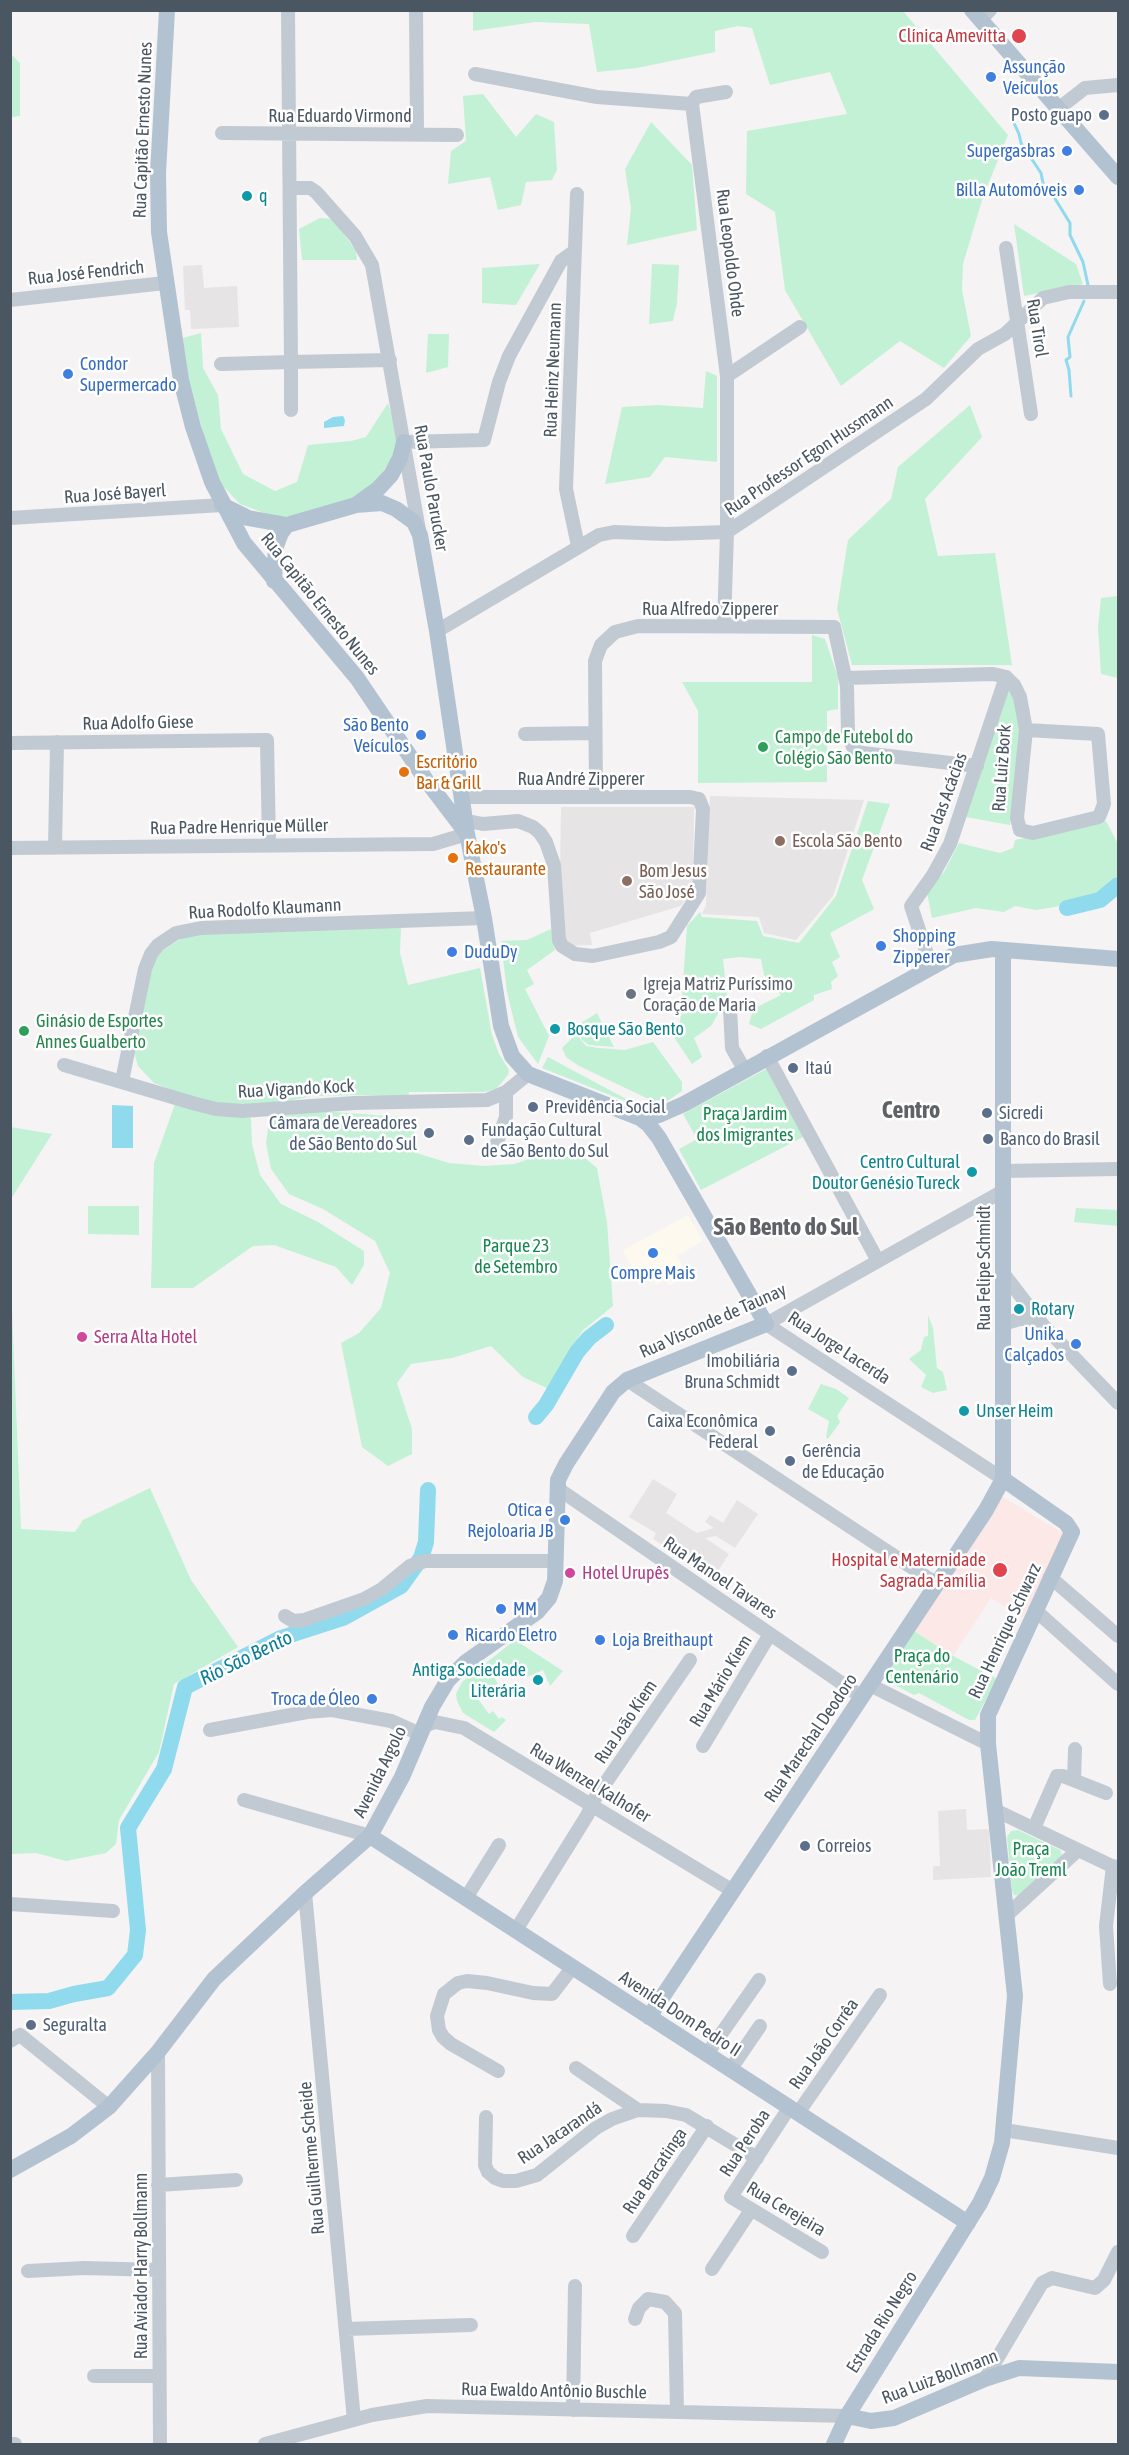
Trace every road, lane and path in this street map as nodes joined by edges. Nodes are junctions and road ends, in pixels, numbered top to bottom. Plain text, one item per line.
1 (167, 10) edge
2 (288, 10) edge
3 (416, 10) edge
4 (981, 14) edge
5 (475, 74) dead end
6 (1119, 85) edge
7 (726, 92) dead end
8 (692, 105) junction
9 (1058, 109) junction
10 (222, 133) dead end
11 (289, 133) junction
12 (417, 134) junction
13 (457, 135) dead end
14 (1119, 177) edge
15 (291, 188) junction
16 (577, 194) dead end
17 (1006, 248) dead end
18 (575, 251) junction
19 (165, 283) junction
20 (1119, 292) edge
21 (10, 300) edge
22 (1018, 324) junction
23 (800, 327) dead end
24 (390, 360) junction
25 (291, 362) junction
26 (221, 364) dead end
27 (727, 376) junction
28 (291, 410) dead end
29 (1031, 414) dead end
30 (404, 442) junction
31 (222, 505) junction
32 (356, 505) junction
33 (10, 518) edge
34 (287, 525) junction
35 (727, 532) junction
36 (420, 535) junction
37 (578, 546) junction
38 (274, 581) junction
39 (724, 626) junction
40 (436, 631) junction
41 (1006, 677) junction
42 (846, 678) junction
43 (1026, 730) junction
44 (594, 733) junction
45 (525, 734) dead end
46 (10, 742) edge
47 (57, 742) junction
48 (977, 766) junction
49 (462, 797) junction
50 (596, 797) junction
51 (444, 804) junction
52 (483, 824) junction
53 (464, 829) junction
54 (269, 844) junction
55 (10, 848) edge
56 (55, 848) junction
57 (484, 918) junction
58 (1003, 950) junction
59 (1119, 959) edge
60 (931, 966) junction
61 (730, 1009) dead end
62 (767, 1056) junction
63 (64, 1065) dead end
64 (744, 1070) junction
65 (528, 1074) junction
66 (122, 1081) junction
67 (506, 1092) junction
68 (684, 1104) junction
69 (640, 1118) junction
70 (496, 1144) dead end
71 (664, 1149) junction
72 (1119, 1169) edge
73 (1003, 1171) junction
74 (1003, 1191) junction
75 (878, 1261) junction
76 (1003, 1273) junction
77 (766, 1324) junction
78 (1003, 1324) junction
79 (1043, 1325) junction
80 (627, 1380) junction
81 (1119, 1403) edge
82 (1004, 1479) junction
83 (557, 1488) junction
84 (555, 1561) junction
85 (1050, 1577) junction
86 (937, 1584) junction
87 (1035, 1610) junction
88 (285, 1616) dead end
89 (770, 1634) junction
90 (1119, 1636) edge
91 (690, 1660) dead end
92 (1119, 1684) edge
93 (866, 1691) junction
94 (210, 1730) dead end
95 (422, 1730) junction
96 (988, 1744) junction
97 (703, 1746) dead end
98 (1076, 1749) dead end
99 (1074, 1780) junction
100 (1106, 1793) dead end
101 (244, 1800) dead end
102 (591, 1804) junction
103 (997, 1810) junction
104 (1034, 1828) junction
105 (370, 1836) junction
106 (499, 1845) dead end
107 (1078, 1850) junction
108 (1116, 1868) edge
109 (733, 1891) junction
110 (305, 1893) junction
111 (466, 1898) junction
112 (10, 1904) edge
113 (113, 1911) dead end
114 (1008, 1914) junction
115 (516, 1930) junction
116 (572, 1968) junction
117 (759, 1980) dead end
118 (1110, 1984) dead end
119 (880, 1995) dead end
120 (649, 2017) junction
121 (760, 2026) dead end
122 (10, 2041) edge
123 (158, 2052) junction
124 (707, 2055) junction
125 (576, 2068) dead end
126 (730, 2070) junction
127 (498, 2071) dead end
128 (137, 2078) junction
129 (158, 2088) junction
130 (109, 2107) junction
131 (638, 2110) junction
132 (793, 2110) junction
133 (486, 2117) dead end
134 (707, 2126) junction
135 (1004, 2130) junction
136 (1119, 2148) edge
137 (757, 2158) junction
138 (10, 2170) edge
139 (236, 2180) dead end
140 (158, 2185) junction
141 (731, 2197) joint
142 (751, 2210) junction
143 (968, 2223) junction
144 (633, 2236) dead end
145 (822, 2252) dead end
146 (1119, 2252) edge
147 (712, 2269) dead end
148 (159, 2270) junction
149 (28, 2271) dead end
150 (575, 2286) dead end
151 (635, 2319) dead end
152 (471, 2325) dead end
153 (346, 2329) junction
154 (1119, 2372) edge
155 (94, 2376) dead end
156 (159, 2376) junction
157 (985, 2379) junction
158 (573, 2410) junction
159 (677, 2412) junction
160 (847, 2416) junction
161 (354, 2420) junction
162 (160, 2445) edge
163 (265, 2445) edge
164 (834, 2445) edge

1 - 19 main road, Rua Capitão Ernesto Nunes
2 - 11 street
3 - 12 street
4 - 9 main road
5 - 8 street
6 - 9 street
7 - 8 street
8 - 27 street, Rua Leopoldo Ohde
9 - 14 main road
10 - 11 street, Rua Eduardo Virmond
11 - 12 street, Rua Eduardo Virmond
11 - 15 street
12 - 13 street, Rua Eduardo Virmond
15 - 24 street, Rua Paulo Parucker
15 - 25 street
16 - 18 street, Rua Heinz Neumann
17 - 22 street, Rua Tirol
18 - 30 street
18 - 37 street, Rua Heinz Neumann
19 - 21 street, Rua José Fendrich
19 - 31 main road, Rua Capitão Ernesto Nunes
20 - 22 street, Rua Professor Egon Hussmann
22 - 29 street, Rua Tirol
22 - 35 street, Rua Professor Egon Hussmann
23 - 27 street
24 - 25 street
24 - 30 street, Rua Paulo Parucker
25 - 26 street
25 - 28 street
27 - 35 street, Rua Leopoldo Ohde
30 - 32 main road
30 - 36 street, Rua Paulo Parucker
31 - 33 street, Rua José Bayerl
31 - 34 main road
31 - 38 main road, Rua Capitão Ernesto Nunes
32 - 34 main road
32 - 36 main road
34 - 38 main road
35 - 37 street, Rua Professor Egon Hussmann
35 - 39 street, Rua Leopoldo Ohde
36 - 40 main road, Rua Paulo Parucker
37 - 40 street, Rua Professor Egon Hussmann
38 - 51 main road, Rua Capitão Ernesto Nunes
39 - 42 street, Rua Alfredo Zipperer
39 - 44 street, Rua Alfredo Zipperer
40 - 49 main road, Rua Paulo Parucker
41 - 42 street
41 - 43 street, Rua Luiz Bork
41 - 48 street, Rua das Acácias
42 - 48 street
43 - 43 street, Rua Luiz Bork
44 - 45 street
44 - 50 street, Rua Alfredo Zipperer
46 - 47 street, Rua Adolfo Giese
47 - 54 street, Rua Adolfo Giese
47 - 56 street
48 - 60 street, Rua das Acácias
49 - 50 street, Rua André Zipperer
49 - 51 main road
49 - 53 main road, Rua Paulo Parucker
50 - 52 street, Rua André Zipperer
51 - 53 main road, Rua Capitão Ernesto Nunes
52 - 53 street
52 - 53 street
53 - 54 street, Rua Padre Henrique Müller
53 - 57 main road, Rua Capitão Ernesto Nunes
54 - 56 street, Rua Padre Henrique Müller
55 - 56 street, Rua Padre Henrique Müller
57 - 65 main road, Rua Capitão Ernesto Nunes
57 - 66 street, Rua Rodolfo Klaumann
58 - 59 main road
58 - 60 main road
58 - 73 main road, Rua Felipe Schmidt
60 - 62 main road
61 - 64 street
62 - 64 main road
62 - 75 street
63 - 66 street, Rua Vigando Kock
64 - 68 main road
65 - 67 street, Rua Vigando Kock
65 - 69 main road
66 - 67 street, Rua Vigando Kock
67 - 70 street
68 - 69 main road
68 - 71 main road
69 - 71 main road, Rua Jorge Lacerda
71 - 77 main road, Rua Jorge Lacerda
72 - 73 street
73 - 74 main road, Rua Felipe Schmidt
74 - 75 street, Rua Visconde de Taunay
74 - 76 main road, Rua Felipe Schmidt
75 - 77 street, Rua Visconde de Taunay
76 - 78 main road, Rua Felipe Schmidt
76 - 79 street
77 - 80 main road, Rua Visconde de Taunay
77 - 82 street, Rua Jorge Lacerda
78 - 79 street
78 - 82 main road, Rua Felipe Schmidt
79 - 81 street
80 - 83 main road, Avenida Argolo
80 - 86 street
82 - 85 main road, Rua Henrique Schwarz
82 - 86 main road, Rua Marechal Deodoro
83 - 84 main road, Avenida Argolo
83 - 89 street, Rua Manoel Tavares
84 - 88 street
84 - 95 main road, Avenida Argolo
85 - 87 main road, Rua Henrique Schwarz
85 - 90 street
86 - 93 main road, Rua Marechal Deodoro
87 - 92 street
87 - 96 main road, Rua Henrique Schwarz
89 - 93 street, Rua Manoel Tavares
89 - 97 street, Rua Mário Kiem
91 - 102 street, Rua João Kiem
93 - 96 street, Rua Manoel Tavares
93 - 109 main road, Rua Marechal Deodoro
94 - 95 street
95 - 102 street, Rua Wenzel Kalhofer
95 - 105 main road, Avenida Argolo
96 - 103 main road, Rua Henrique Schwarz
98 - 99 street
99 - 100 street
99 - 104 street
101 - 105 street
102 - 109 street, Rua Wenzel Kalhofer
102 - 115 street, Rua João Kiem
103 - 104 street
103 - 114 main road, Rua Henrique Schwarz
104 - 107 street
105 - 110 main road, Avenida Argolo
105 - 111 main road, Avenida Dom Pedro II
106 - 111 street
107 - 108 street
107 - 114 street
108 - 118 street
109 - 120 main road, Rua Marechal Deodoro
110 - 123 main road, Avenida Argolo
110 - 153 street, Rua Guilherme Scheide
111 - 115 main road, Avenida Dom Pedro II
112 - 113 street
114 - 135 main road, Rua Henrique Schwarz
115 - 116 main road, Avenida Dom Pedro II
116 - 120 main road, Avenida Dom Pedro II
116 - 127 street
117 - 124 street
119 - 132 street, Rua João Corrêa
120 - 124 main road, Avenida Dom Pedro II
121 - 126 street
122 - 130 street
123 - 128 main road, Avenida Argolo
123 - 129 street, Rua Aviador Harry Bollmann
124 - 126 main road, Avenida Dom Pedro II
125 - 131 street
126 - 132 main road, Avenida Dom Pedro II
128 - 129 street
128 - 130 main road, Avenida Argolo
129 - 140 street, Rua Aviador Harry Bollmann
130 - 138 main road, Avenida Argolo
131 - 133 street, Rua Jacarandá
131 - 134 street
132 - 137 street, Rua Peroba
132 - 143 main road, Avenida Dom Pedro II
134 - 137 street
134 - 144 street, Rua Bracatinga
135 - 136 street
135 - 143 main road, Rua Henrique Schwarz
137 - 141 street, Rua Peroba
139 - 140 street
140 - 148 street, Rua Aviador Harry Bollmann
141 - 142 street, Rua Cerejeira
142 - 145 street, Rua Cerejeira
142 - 147 street
143 - 160 main road, Estrada Rio Negro
146 - 157 street
148 - 149 street
148 - 156 street, Rua Aviador Harry Bollmann
150 - 158 street
151 - 159 street
152 - 153 street
153 - 161 street, Rua Guilherme Scheide
154 - 157 main road, Rua Luiz Bollmann
155 - 156 street
156 - 162 street, Rua Aviador Harry Bollmann
157 - 160 main road, Rua Luiz Bollmann
158 - 159 street, Rua Ewaldo Antônio Buschle
158 - 161 street, Rua Ewaldo Antônio Buschle
159 - 160 street, Rua Ewaldo Antônio Buschle
160 - 164 main road, Estrada Rio Negro
161 - 163 street, Rua Ewaldo Antônio Buschle

